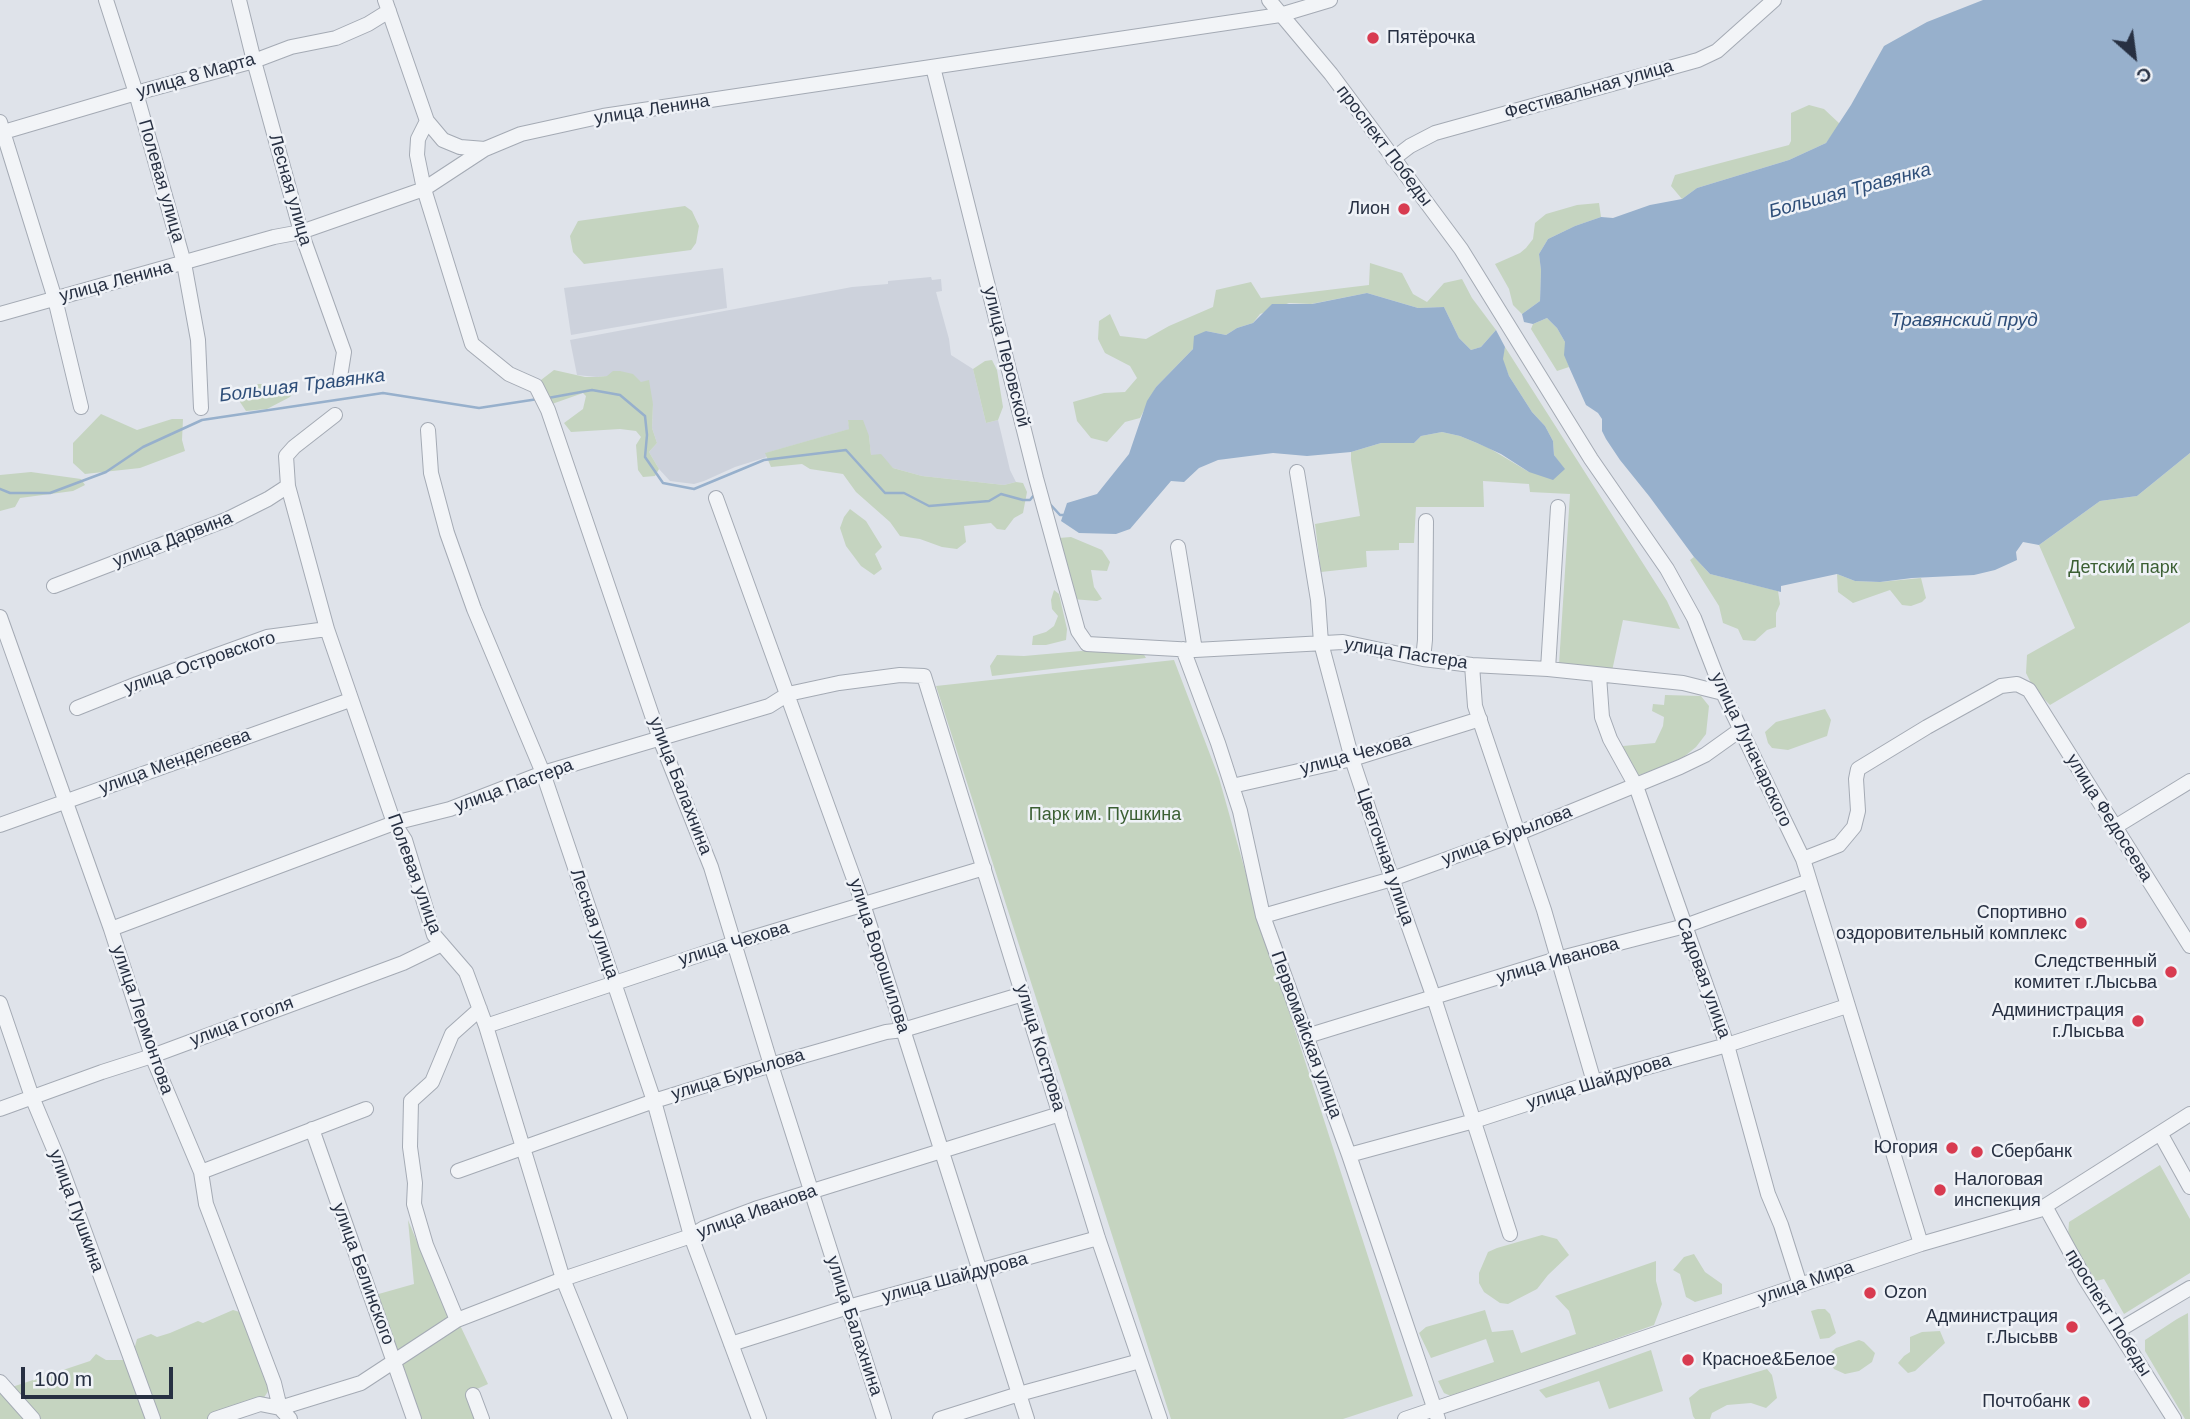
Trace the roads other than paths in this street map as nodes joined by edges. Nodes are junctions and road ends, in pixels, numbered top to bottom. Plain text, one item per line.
1 (106, 0) edge
2 (239, 0) edge
3 (1269, 0) edge
4 (1330, 0) edge
5 (1774, 0) edge
6 (387, 6) edge
7 (1280, 15) junction
8 (254, 61) junction
9 (933, 67) junction
10 (136, 93) junction
11 (427, 121) junction
12 (1, 129) edge
13 (485, 149) junction
14 (1393, 159) junction
15 (424, 190) junction
16 (301, 232) junction
17 (184, 263) junction
18 (55, 299) junction
19 (1491, 299) joint
20 (0, 314) edge
21 (340, 377) dead end
22 (81, 407) dead end
23 (201, 408) dead end
24 (335, 415) dead end
25 (428, 430) dead end
26 (1297, 472) dead end
27 (288, 486) junction
28 (716, 498) dead end
29 (1558, 507) dead end
30 (1426, 521) dead end
31 (1178, 547) dead end
32 (54, 586) dead end
33 (0, 617) edge
34 (327, 629) junction
35 (1321, 643) junction
36 (1087, 644) joint
37 (1189, 650) junction
38 (1423, 659) junction
39 (1472, 665) junction
40 (1548, 669) junction
41 (924, 676) joint
42 (1599, 676) junction
43 (1723, 693) junction
44 (788, 694) junction
45 (350, 700) junction
46 (77, 708) dead end
47 (1480, 719) junction
48 (1740, 730) junction
49 (660, 739) junction
50 (1352, 759) junction
51 (543, 773) junction
52 (2190, 781) edge
53 (1232, 786) junction
54 (1636, 786) junction
55 (66, 801) junction
56 (394, 823) junction
57 (0, 825) edge
58 (2115, 827) junction
59 (1519, 832) junction
60 (1803, 859) junction
61 (984, 868) junction
62 (1392, 879) junction
63 (1809, 881) junction
64 (863, 904) junction
65 (1263, 916) junction
66 (1685, 926) junction
67 (111, 929) junction
68 (735, 943) junction
69 (442, 944) junction
70 (2190, 946) edge
71 (1558, 959) junction
72 (614, 982) junction
73 (1023, 993) junction
74 (1434, 998) junction
75 (0, 1003) edge
76 (1847, 1006) junction
77 (480, 1009) junction
78 (486, 1026) junction
79 (903, 1030) junction
80 (1307, 1036) junction
81 (1727, 1045) junction
82 (152, 1056) junction
83 (771, 1065) junction
84 (1594, 1082) junction
85 (32, 1097) junction
86 (654, 1101) junction
87 (0, 1109) edge
88 (366, 1109) dead end
89 (1060, 1114) junction
90 (2190, 1114) edge
91 (1474, 1121) junction
92 (312, 1129) junction
93 (2161, 1133) junction
94 (523, 1148) junction
95 (942, 1152) junction
96 (1349, 1155) junction
97 (458, 1171) dead end
98 (201, 1172) junction
99 (2190, 1187) edge
100 (811, 1192) junction
101 (2045, 1206) junction
102 (1510, 1234) dead end
103 (691, 1236) junction
104 (1098, 1238) junction
105 (1921, 1244) junction
106 (980, 1271) junction
107 (563, 1279) junction
108 (1800, 1285) junction
109 (2190, 1288) edge
110 (848, 1307) junction
111 (457, 1320) junction
112 (2119, 1330) junction
113 (731, 1344) junction
114 (1140, 1361) junction
115 (396, 1362) junction
116 (0, 1382) edge
117 (1019, 1394) junction
118 (473, 1395) dead end
119 (285, 1413) edge
120 (1437, 1414) edge
121 (33, 1419) edge
122 (153, 1419) edge
123 (215, 1419) edge
124 (414, 1419) edge
125 (482, 1419) edge
126 (620, 1419) edge
127 (759, 1419) edge
128 (884, 1419) edge
129 (940, 1419) edge
130 (1027, 1419) edge
131 (1160, 1419) edge
132 (1405, 1419) edge
133 (2174, 1419) edge

1 - 10 street, Полевая улица
2 - 8 street, Лесная улица
3 - 7 street, проспект Победы
4 - 7 street, улица Ленина
5 - 14 street, Фестивальная улица
6 - 8 street, улица 8 Марта
6 - 11 street
7 - 9 street, улица Ленина
7 - 14 street, проспект Победы
8 - 10 street, улица 8 Марта
8 - 16 street, Лесная улица
9 - 13 street, улица Ленина
9 - 36 street, улица Перовской
10 - 12 street, улица 8 Марта
10 - 17 street, Полевая улица
11 - 13 street
11 - 15 street, улица Балахнина
12 - 18 street
13 - 15 street, улица Ленина
14 - 19 street, проспект Победы
15 - 16 street, улица Ленина
15 - 49 street, улица Балахнина
16 - 17 street, улица Ленина
16 - 21 street, Лесная улица
17 - 18 street, улица Ленина
17 - 23 street, Полевая улица
18 - 20 street, улица Ленина
18 - 22 street
19 - 43 street, улица Луначарского
24 - 27 street, Полевая улица
25 - 51 street, Лесная улица
26 - 35 street, Цветочная улица
27 - 32 street, улица Дарвина
27 - 34 street, Полевая улица
28 - 44 street, улица Ворошилова
29 - 40 street
30 - 38 street
31 - 37 street, Первомайская улица
33 - 55 street, улица Лермонтова
34 - 45 street, Полевая улица
34 - 46 street, улица Островского
35 - 37 street, улица Пастера
35 - 38 street, улица Пастера
35 - 50 street, Цветочная улица
36 - 37 street, улица Пастера
37 - 53 street, Первомайская улица
38 - 39 street, улица Пастера
39 - 40 street, улица Пастера
39 - 47 street
40 - 42 street, улица Пастера
41 - 44 street, улица Пастера
41 - 61 street, улица Кострова
42 - 43 street, улица Пастера
42 - 54 street, Садовая улица
43 - 48 street, улица Луначарского
44 - 49 street, улица Пастера
44 - 64 street, улица Ворошилова
45 - 55 street, улица Менделеева
45 - 56 street, Полевая улица
47 - 50 street, улица Чехова
47 - 59 street
48 - 54 street, улица Бурылова
48 - 60 street, улица Луначарского
49 - 51 street, улица Пастера
49 - 68 street, улица Балахнина
50 - 53 street, улица Чехова
50 - 62 street, Цветочная улица
51 - 56 street, улица Пастера
51 - 72 street, Лесная улица
52 - 58 street
53 - 65 street, Первомайская улица
54 - 59 street, улица Бурылова
54 - 66 street, Садовая улица
55 - 57 street, улица Менделеева
55 - 67 street, улица Лермонтова
56 - 67 street, улица Пастера
56 - 69 street, Полевая улица
58 - 60 street, улица Федосеева
58 - 70 street, улица Федосеева
59 - 62 street, улица Бурылова
59 - 71 street
60 - 63 street, улица Луначарского
61 - 64 street, улица Чехова
61 - 73 street, улица Кострова
62 - 65 street, улица Бурылова
62 - 74 street, Цветочная улица
63 - 66 street, улица Иванова
63 - 76 street, улица Луначарского
64 - 68 street, улица Чехова
64 - 79 street, улица Ворошилова
65 - 80 street, Первомайская улица
66 - 71 street, улица Иванова
66 - 81 street, Садовая улица
67 - 82 street, улица Лермонтова
68 - 72 street, улица Чехова
68 - 83 street, улица Балахнина
69 - 77 street, Полевая улица
69 - 82 street, улица Гоголя
71 - 74 street, улица Иванова
71 - 84 street
72 - 78 street, улица Чехова
72 - 86 street, Лесная улица
73 - 79 street, улица Бурылова
73 - 89 street, улица Кострова
74 - 80 street, улица Иванова
74 - 91 street, Цветочная улица
75 - 85 street, улица Пушкина
76 - 81 street, улица Шайдурова
76 - 105 street, улица Луначарского
77 - 78 street, Полевая улица
77 - 111 street
78 - 94 street, Полевая улица
79 - 83 street, улица Бурылова
79 - 95 street, улица Ворошилова
80 - 96 street, Первомайская улица
81 - 84 street, улица Шайдурова
81 - 108 street, Садовая улица
82 - 85 street, улица Гоголя
82 - 98 street, улица Лермонтова
83 - 86 street, улица Бурылова
83 - 100 street, улица Балахнина
84 - 91 street, улица Шайдурова
85 - 87 street, улица Гоголя
85 - 122 street, улица Пушкина
86 - 94 street, улица Бурылова
86 - 103 street, Лесная улица
88 - 92 street
89 - 95 street, улица Иванова
89 - 104 street, улица Кострова
90 - 93 street, улица Мира
91 - 96 street, улица Шайдурова
91 - 102 street, Цветочная улица
92 - 98 street
92 - 115 street, улица Белинского
93 - 99 street
93 - 101 street, улица Мира
94 - 97 street, улица Бурылова
94 - 107 street, Полевая улица
95 - 100 street, улица Иванова
95 - 106 street, улица Ворошилова
96 - 120 street, Первомайская улица
98 - 119 street, улица Лермонтова
100 - 103 street, улица Иванова
100 - 110 street, улица Балахнина
101 - 105 street, улица Мира
101 - 112 street, проспект Победы
103 - 107 street, улица Иванова
103 - 113 street, Лесная улица
104 - 106 street, улица Шайдурова
104 - 114 street, улица Кострова
105 - 108 street, улица Мира
106 - 110 street, улица Шайдурова
106 - 117 street, улица Ворошилова
107 - 111 street, улица Иванова
107 - 126 street, Полевая улица
108 - 120 street, улица Мира
109 - 112 street
110 - 113 street, улица Шайдурова
110 - 128 street, улица Балахнина
111 - 115 street, улица Иванова
112 - 133 street, проспект Победы
113 - 127 street, Лесная улица
114 - 117 street
114 - 131 street, улица Кострова
115 - 119 street, улица Иванова
115 - 124 street, улица Белинского
116 - 121 street
117 - 129 street
117 - 130 street, улица Ворошилова
118 - 125 street
119 - 123 street, улица Иванова
120 - 132 street, улица Мира

